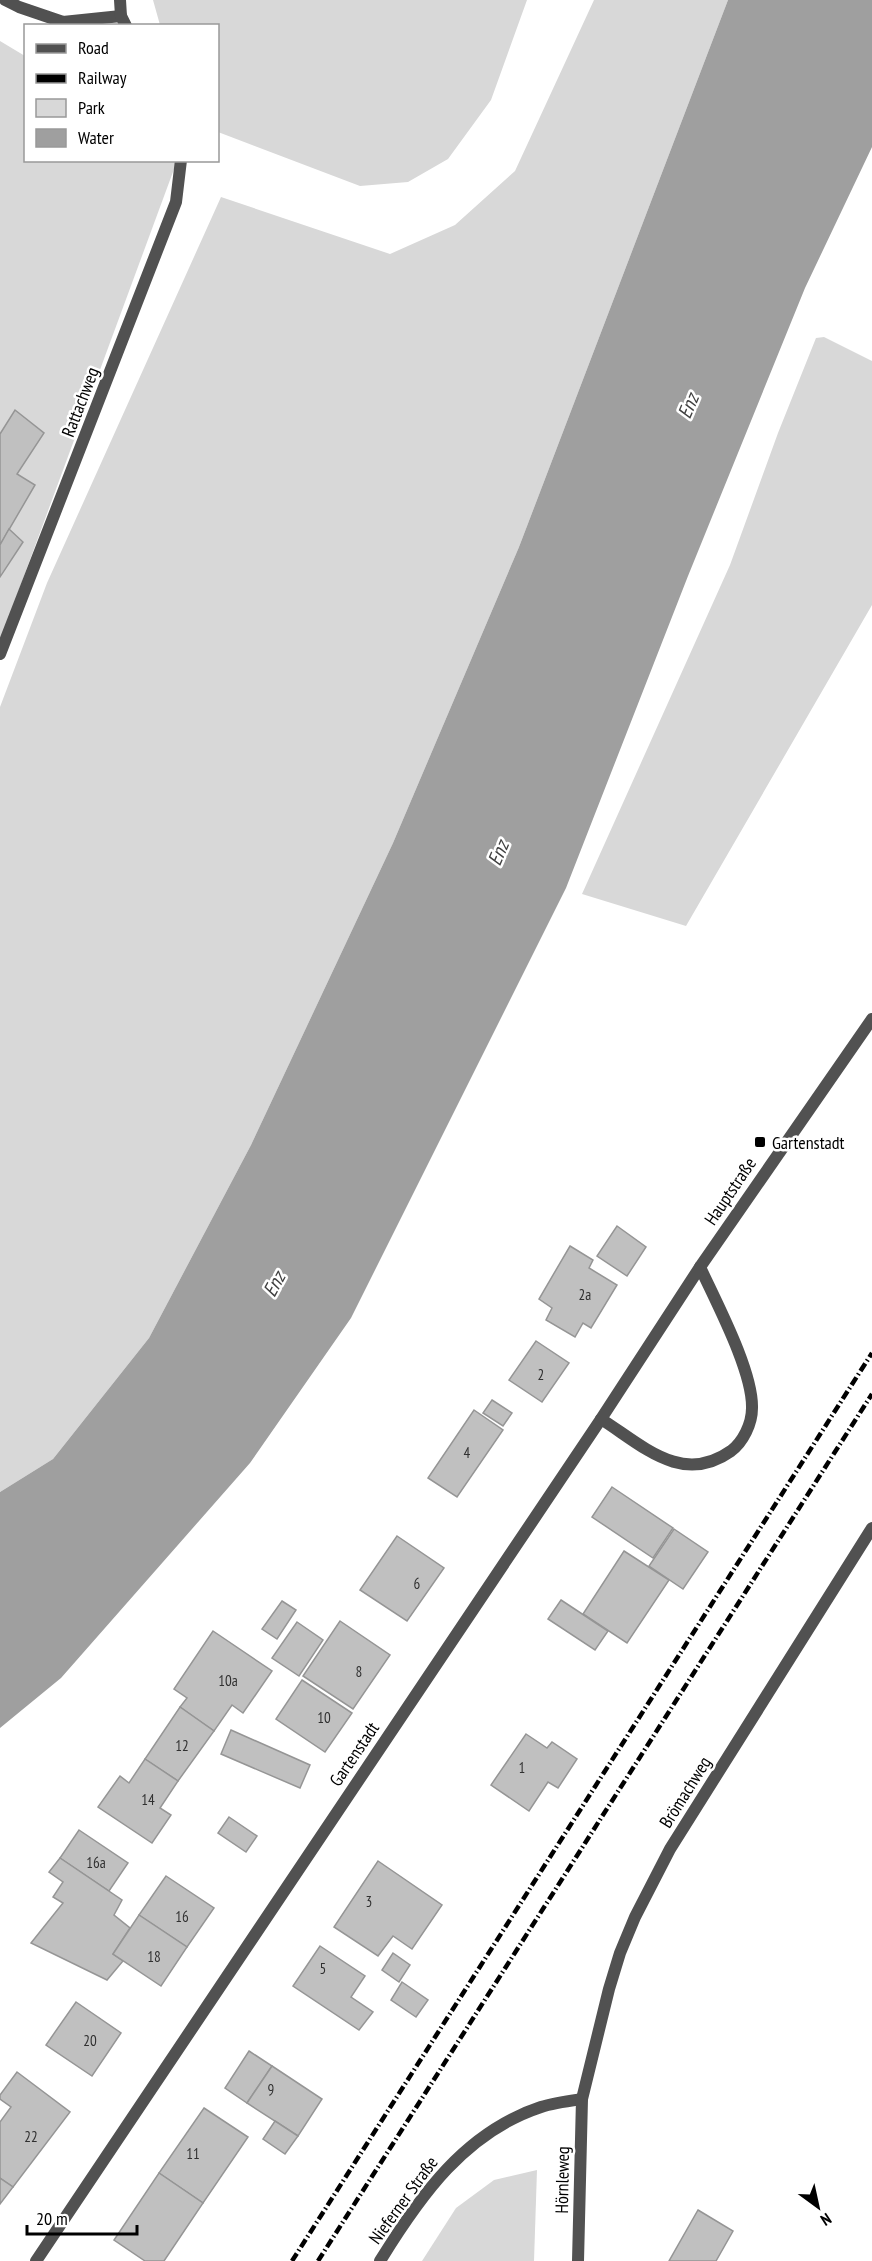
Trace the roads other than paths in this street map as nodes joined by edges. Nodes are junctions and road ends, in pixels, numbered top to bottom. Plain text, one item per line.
1 (5, 0) edge
2 (120, 0) edge
3 (124, 21) edge
4 (181, 162) edge
5 (0, 654) edge
6 (872, 1018) edge
7 (700, 1267) junction
8 (601, 1419) junction
9 (872, 1528) edge
10 (582, 2099) junction
11 (36, 2261) edge
12 (380, 2261) edge
13 (578, 2261) edge

1 - 3 street
2 - 3 street
4 - 5 street, Rattachweg
6 - 7 street, Hauptstraße
7 - 8 street, Gartenstadt
7 - 8 street
8 - 11 street, Gartenstadt
9 - 10 street, Brömachweg
10 - 12 street, Nieferner Straße
10 - 13 street, Hörnleweg

